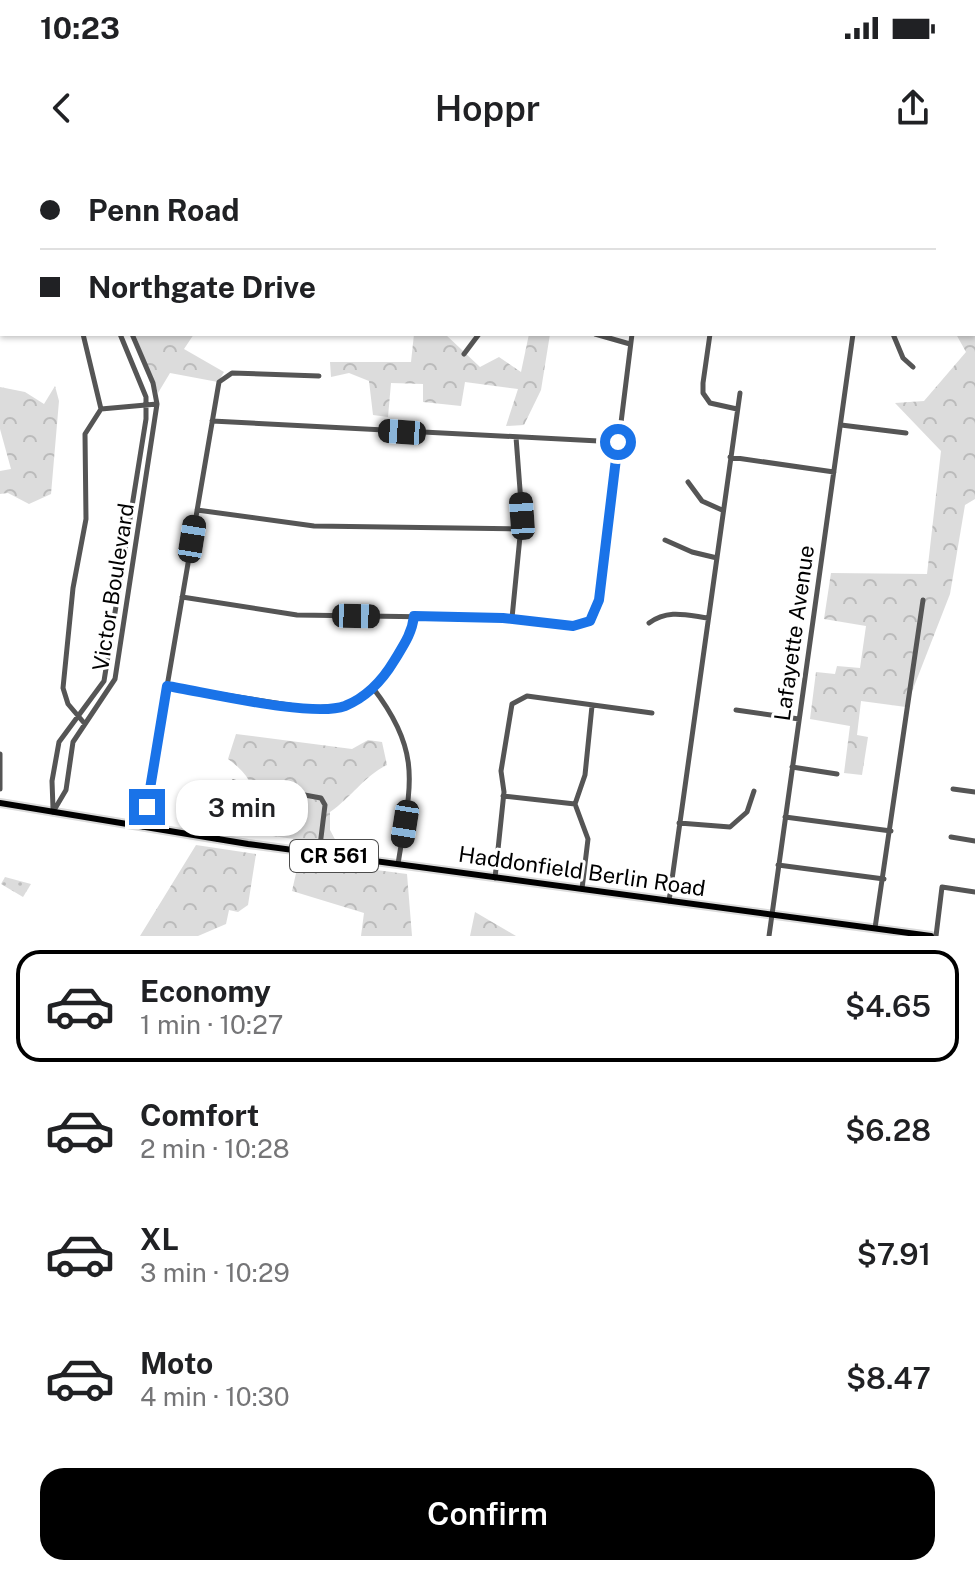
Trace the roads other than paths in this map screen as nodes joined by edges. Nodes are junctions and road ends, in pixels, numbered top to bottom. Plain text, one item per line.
1 (83, 336) edge
2 (121, 336) edge
3 (133, 336) edge
4 (478, 336) edge
5 (602, 336) edge
6 (632, 336) edge
7 (710, 336) edge
8 (853, 336) edge
9 (894, 336) edge
10 (630, 344) junction
11 (464, 354) dead end
12 (144, 365) junction
13 (913, 367) dead end
14 (133, 368) junction
15 (319, 376) dead end
16 (740, 393) dead end
17 (157, 404) junction
18 (147, 405) junction
19 (101, 409) junction
20 (737, 409) junction
21 (212, 421) junction
22 (841, 425) junction
23 (906, 433) dead end
24 (516, 437) junction
25 (618, 442) junction
26 (730, 457) junction
27 (834, 472) junction
28 (688, 482) dead end
29 (197, 510) junction
30 (722, 510) junction
31 (521, 529) junction
32 (665, 540) dead end
33 (717, 558) junction
34 (182, 597) junction
35 (923, 600) dead end
36 (414, 616) junction
37 (512, 618) junction
38 (708, 618) junction
39 (649, 623) dead end
40 (167, 686) junction
41 (373, 688) junction
42 (592, 706) junction
43 (736, 710) dead end
44 (652, 713) dead end
45 (76, 715) junction
46 (799, 719) junction
47 (85, 724) junction
48 (0, 754) edge
49 (792, 767) junction
50 (837, 774) dead end
51 (0, 789) edge
52 (277, 789) junction
53 (953, 789) dead end
54 (754, 791) dead end
55 (975, 792) edge
56 (503, 796) junction
57 (0, 803) edge
58 (575, 804) junction
59 (53, 812) junction
60 (785, 817) junction
61 (679, 823) junction
62 (143, 827) junction
63 (271, 831) dead end
64 (891, 831) junction
65 (951, 837) dead end
66 (217, 839) junction
67 (975, 841) edge
68 (319, 854) junction
69 (398, 864) junction
70 (778, 865) junction
71 (495, 878) junction
72 (884, 879) junction
73 (582, 889) junction
74 (975, 892) edge
75 (669, 901) junction
76 (772, 914) junction
77 (875, 928) junction
78 (769, 936) edge
79 (933, 936) edge

1 - 19 street
2 - 14 street, Victor Boulevard
3 - 12 street, Victor Boulevard
4 - 11 street
5 - 10 street
6 - 10 street
7 - 20 street
8 - 22 street, Lafayette Avenue
9 - 13 street
10 - 25 street
12 - 14 street
12 - 17 street, Victor Boulevard
14 - 18 street, Victor Boulevard
15 - 21 street
16 - 20 street
17 - 18 street
17 - 47 street, Victor Boulevard
18 - 19 street
18 - 45 street, Victor Boulevard
19 - 45 street
20 - 26 street
21 - 24 street
21 - 29 street
22 - 23 street
22 - 27 street, Lafayette Avenue
24 - 25 street
24 - 31 street
25 - 37 street
26 - 27 street
26 - 30 street
27 - 46 street, Lafayette Avenue
28 - 30 street
29 - 31 street
29 - 34 street
30 - 33 street
31 - 37 street
32 - 33 street
33 - 38 street
34 - 36 street
34 - 40 street
35 - 64 street
36 - 37 street
36 - 41 street
38 - 39 street
38 - 61 street
40 - 41 street
40 - 62 street
41 - 69 street
42 - 44 street
42 - 56 street
42 - 58 street
43 - 46 street
45 - 47 street
45 - 59 street, Victor Boulevard
46 - 49 street, Lafayette Avenue
47 - 59 street, Victor Boulevard
48 - 51 street
49 - 50 street
49 - 60 street, Lafayette Avenue
52 - 63 street
52 - 66 street
52 - 68 street
53 - 55 street
54 - 61 street
56 - 58 street
56 - 71 street
57 - 59 main road, Haddonfield Berlin Road / CR 561
58 - 73 street
59 - 62 main road, Haddonfield Berlin Road / CR 561
60 - 64 street
60 - 70 street, Lafayette Avenue
61 - 75 street
62 - 66 main road, Haddonfield Berlin Road / CR 561
64 - 72 street
65 - 67 street
66 - 68 main road, Haddonfield Berlin Road / CR 561
68 - 69 main road, Haddonfield Berlin Road / CR 561
69 - 71 main road, Haddonfield Berlin Road / CR 561
70 - 72 street
70 - 76 street, Lafayette Avenue
71 - 73 main road, Haddonfield Berlin Road / CR 561
72 - 77 street
73 - 75 main road, Haddonfield Berlin Road / CR 561
74 - 79 street
75 - 76 main road, Haddonfield Berlin Road / CR 561
76 - 77 main road, Haddonfield Berlin Road / CR 561
76 - 78 street, Lafayette Avenue
77 - 79 main road, CR 561

